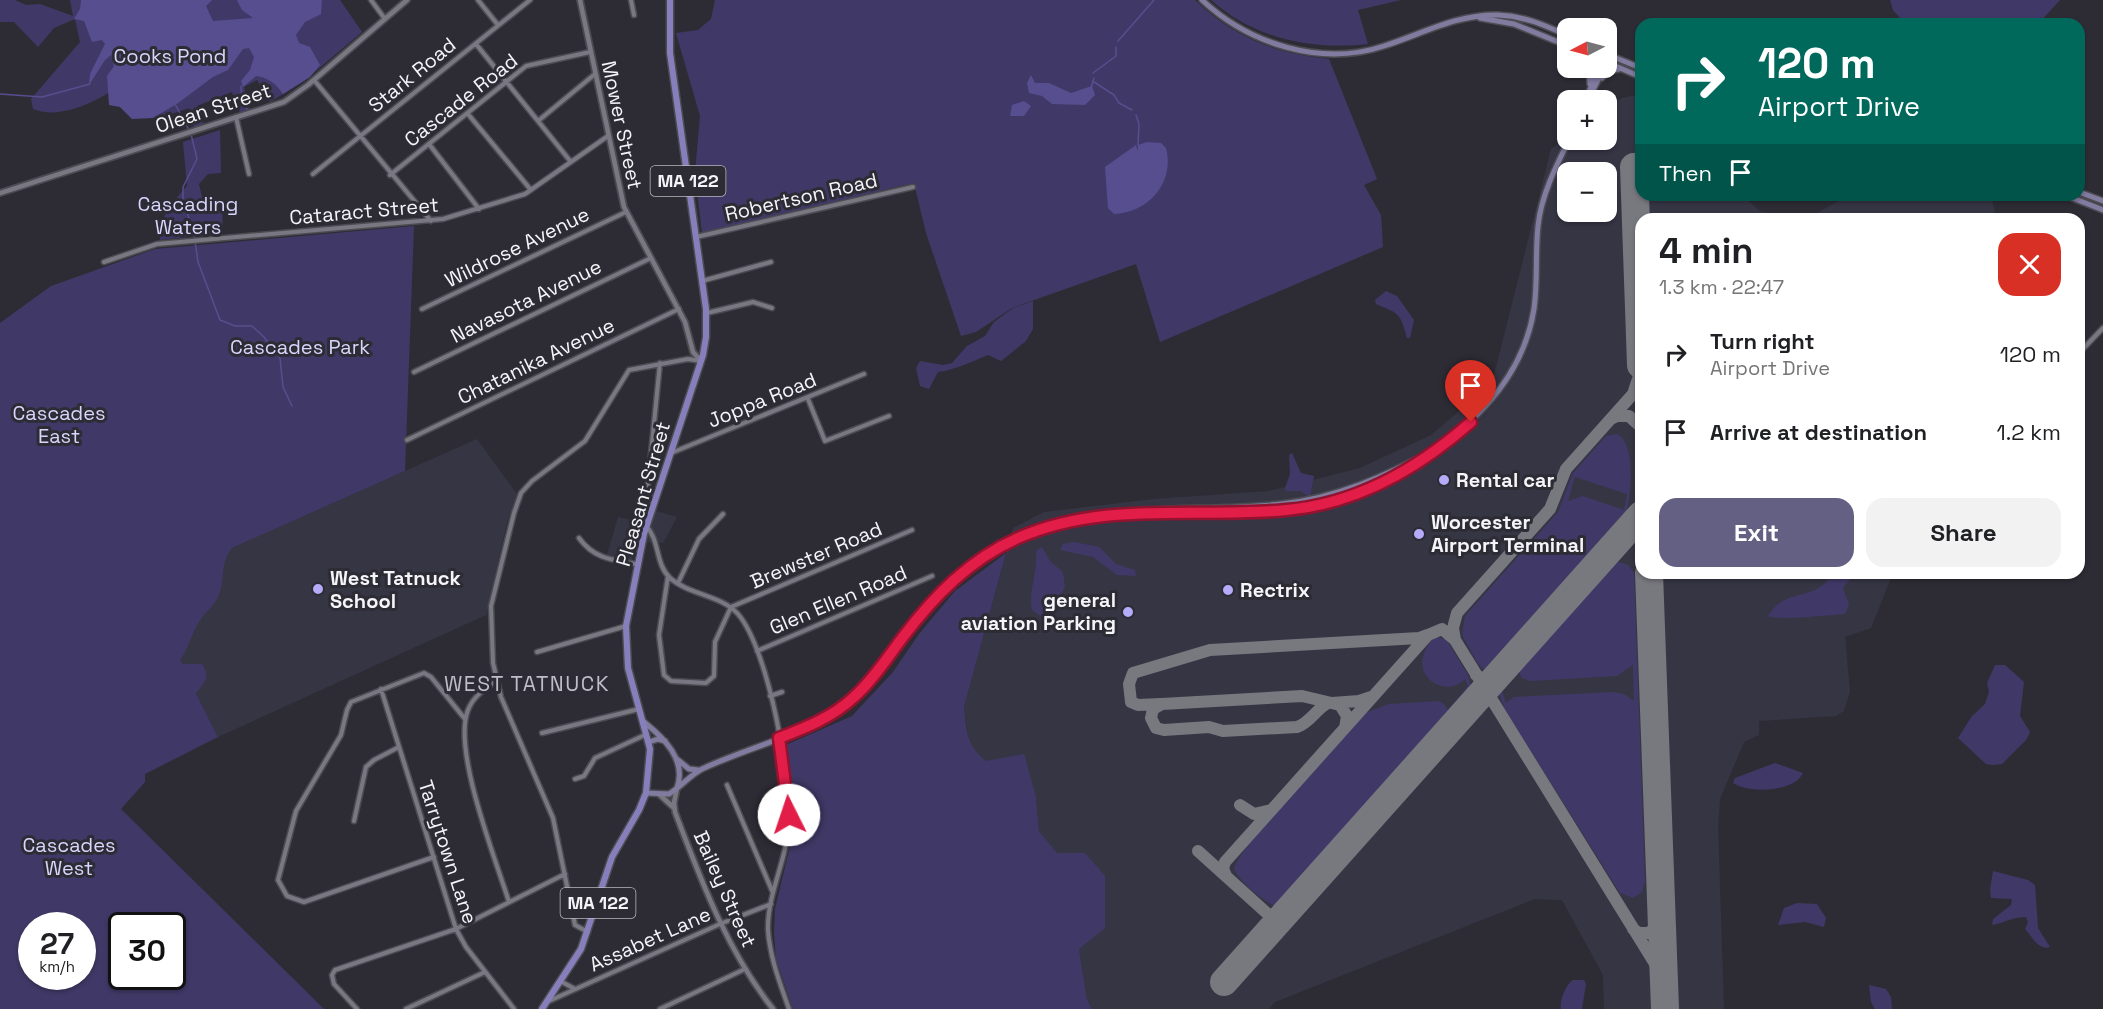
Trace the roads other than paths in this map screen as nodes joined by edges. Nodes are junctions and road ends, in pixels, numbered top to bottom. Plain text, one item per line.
1 (371, 0) edge
2 (407, 0) edge
3 (478, 0) edge
4 (530, 0) edge
5 (579, 0) edge
6 (631, 0) edge
7 (670, 0) edge
8 (1202, 0) edge
9 (634, 15) dead end
10 (1472, 18) junction
11 (385, 19) junction
12 (498, 25) junction
13 (1557, 32) edge
14 (1557, 41) edge
15 (476, 44) junction
16 (590, 52) junction
17 (1617, 59) edge
18 (1635, 66) edge
19 (1617, 67) edge
20 (1622, 70) junction
21 (595, 74) junction
22 (1635, 75) edge
23 (1599, 78) edge
24 (314, 80) junction
25 (507, 82) junction
26 (1595, 86) junction
27 (1593, 90) edge
28 (468, 114) junction
29 (236, 117) junction
30 (538, 121) junction
31 (608, 136) junction
32 (360, 137) junction
33 (429, 144) junction
34 (1565, 150) edge
35 (571, 162) junction
36 (249, 174) dead end
37 (313, 174) dead end
38 (390, 175) junction
39 (913, 187) dead end
40 (531, 190) junction
41 (0, 193) edge
42 (2085, 194) edge
43 (2080, 201) edge
44 (2103, 201) edge
45 (479, 209) junction
46 (2103, 210) edge
47 (626, 212) junction
48 (431, 221) junction
49 (696, 237) junction
50 (651, 258) junction
51 (104, 262) dead end
52 (771, 262) dead end
53 (702, 281) junction
54 (771, 308) dead end
55 (422, 309) dead end
56 (679, 309) junction
57 (707, 314) junction
58 (2103, 328) edge
59 (2085, 347) edge
60 (701, 361) junction
61 (660, 363) junction
62 (414, 372) dead end
63 (864, 374) dead end
64 (808, 399) junction
65 (889, 416) dead end
66 (407, 440) dead end
67 (671, 453) junction
68 (651, 511) junction
69 (723, 514) dead end
70 (646, 526) junction
71 (912, 530) dead end
72 (644, 534) junction
73 (579, 538) dead end
74 (654, 540) junction
75 (637, 564) junction
76 (668, 575) junction
77 (932, 576) dead end
78 (678, 583) junction
79 (731, 608) junction
80 (626, 626) junction
81 (537, 651) dead end
82 (757, 651) junction
83 (496, 681) junction
84 (381, 689) junction
85 (782, 692) dead end
86 (770, 696) junction
87 (640, 709) junction
88 (465, 719) junction
89 (645, 722) junction
90 (542, 733) dead end
91 (647, 734) junction
92 (779, 738) junction
93 (649, 742) junction
94 (666, 742) junction
95 (399, 747) junction
96 (677, 759) junction
97 (700, 770) junction
98 (575, 779) dead end
99 (727, 785) dead end
100 (677, 788) junction
101 (646, 792) junction
102 (660, 795) junction
103 (675, 810) junction
104 (354, 821) dead end
105 (434, 857) junction
106 (565, 874) junction
107 (774, 894) junction
108 (509, 902) junction
109 (771, 904) junction
110 (720, 924) junction
111 (456, 929) junction
112 (588, 933) junction
113 (745, 969) junction
114 (485, 972) junction
115 (560, 985) junction
116 (574, 990) junction
117 (547, 1002) junction
118 (357, 1009) edge
119 (406, 1009) edge
120 (514, 1009) edge
121 (542, 1009) edge
122 (660, 1009) edge
123 (772, 1009) edge
124 (789, 1009) edge

1 - 11 street
2 - 11 street, Olean Street
3 - 12 street
4 - 12 street, Stark Road
5 - 16 street, Mower Street
6 - 9 street
7 - 49 main road, Pleasant Street / MA 122
8 - 10 main road
10 - 13 main road
10 - 14 main road
11 - 24 street, Olean Street
12 - 15 street, Stark Road
15 - 25 street
15 - 32 street, Stark Road
16 - 21 street, Mower Street
16 - 25 street, Cascade Road
17 - 18 main road
19 - 20 main road
20 - 22 main road
20 - 26 main road
21 - 30 street
21 - 31 street, Mower Street
23 - 26 main road
24 - 29 street, Olean Street
24 - 32 street
25 - 28 street, Cascade Road
25 - 30 street
26 - 27 main road
28 - 33 street, Cascade Road
28 - 40 street
29 - 36 street
29 - 41 street, Olean Street
30 - 35 street
31 - 35 street, Cataract Street
31 - 47 street, Mower Street
32 - 37 street, Stark Road
32 - 38 street
33 - 38 street, Cascade Road
33 - 45 street
34 - 92 main road
35 - 40 street, Cataract Street
38 - 48 street
39 - 49 street, Robertson Road
40 - 45 street, Cataract Street
42 - 44 main road
43 - 46 main road
45 - 48 street, Cataract Street
47 - 50 street, Mower Street
47 - 55 street, Wildrose Avenue
48 - 51 street, Cataract Street
49 - 53 main road, Pleasant Street / MA 122
50 - 56 street, Mower Street
50 - 62 street, Navasota Avenue
52 - 53 street
53 - 57 main road, Pleasant Street / MA 122
54 - 57 street
56 - 60 street, Mower Street
56 - 66 street, Chatanika Avenue
57 - 60 main road, Pleasant Street / MA 122
58 - 59 street
60 - 61 street
60 - 67 main road, Pleasant Street / MA 122
61 - 68 street
61 - 83 street
63 - 64 street, Joppa Road
64 - 65 street
64 - 67 street, Joppa Road
67 - 68 main road, Pleasant Street / MA 122
68 - 70 main road, Pleasant Street / MA 122
69 - 78 street
70 - 72 main road, Pleasant Street / MA 122
70 - 74 street
71 - 79 street, Brewster Road
72 - 74 street
72 - 75 main road, Pleasant Street / MA 122
73 - 75 street
74 - 76 street
75 - 80 main road, Pleasant Street / MA 122
76 - 78 street
76 - 79 street
77 - 82 street, Glen Ellen Road
78 - 79 street
79 - 82 street
80 - 81 street
80 - 87 main road, Pleasant Street / MA 122
82 - 86 street
83 - 88 street
83 - 106 street
84 - 88 street
84 - 95 street, Tarrytown Lane
84 - 105 street
85 - 86 street
86 - 92 street
87 - 89 main road, Pleasant Street / MA 122
87 - 90 street
88 - 108 street
89 - 91 main road, Pleasant Street / MA 122
89 - 94 main road
91 - 93 main road, Pleasant Street / MA 122
91 - 98 street
92 - 97 main road
92 - 107 street
93 - 94 main road
93 - 101 main road, Pleasant Street / MA 122
94 - 96 main road
95 - 104 street
95 - 105 street, Tarrytown Lane
96 - 97 main road
96 - 100 main road
97 - 100 main road
99 - 107 street
100 - 102 main road
100 - 103 street, Bailey Street
101 - 102 main road
101 - 112 main road, Pleasant Street / MA 122
102 - 103 street, Bailey Street
103 - 110 street, Bailey Street
105 - 111 street, Tarrytown Lane
106 - 108 street
106 - 112 street
107 - 109 street
108 - 111 street
109 - 110 street, Assabet Lane
109 - 124 street
110 - 113 street, Bailey Street
110 - 116 street, Assabet Lane
111 - 114 street, Tarrytown Lane
111 - 118 street
112 - 115 main road, Pleasant Street / MA 122
113 - 122 street
113 - 123 street, Bailey Street
114 - 119 street
114 - 120 street, Tarrytown Lane
115 - 116 street, Assabet Lane
115 - 117 main road, Pleasant Street / MA 122
116 - 117 street, Assabet Lane
117 - 121 main road, Pleasant Street / MA 122

